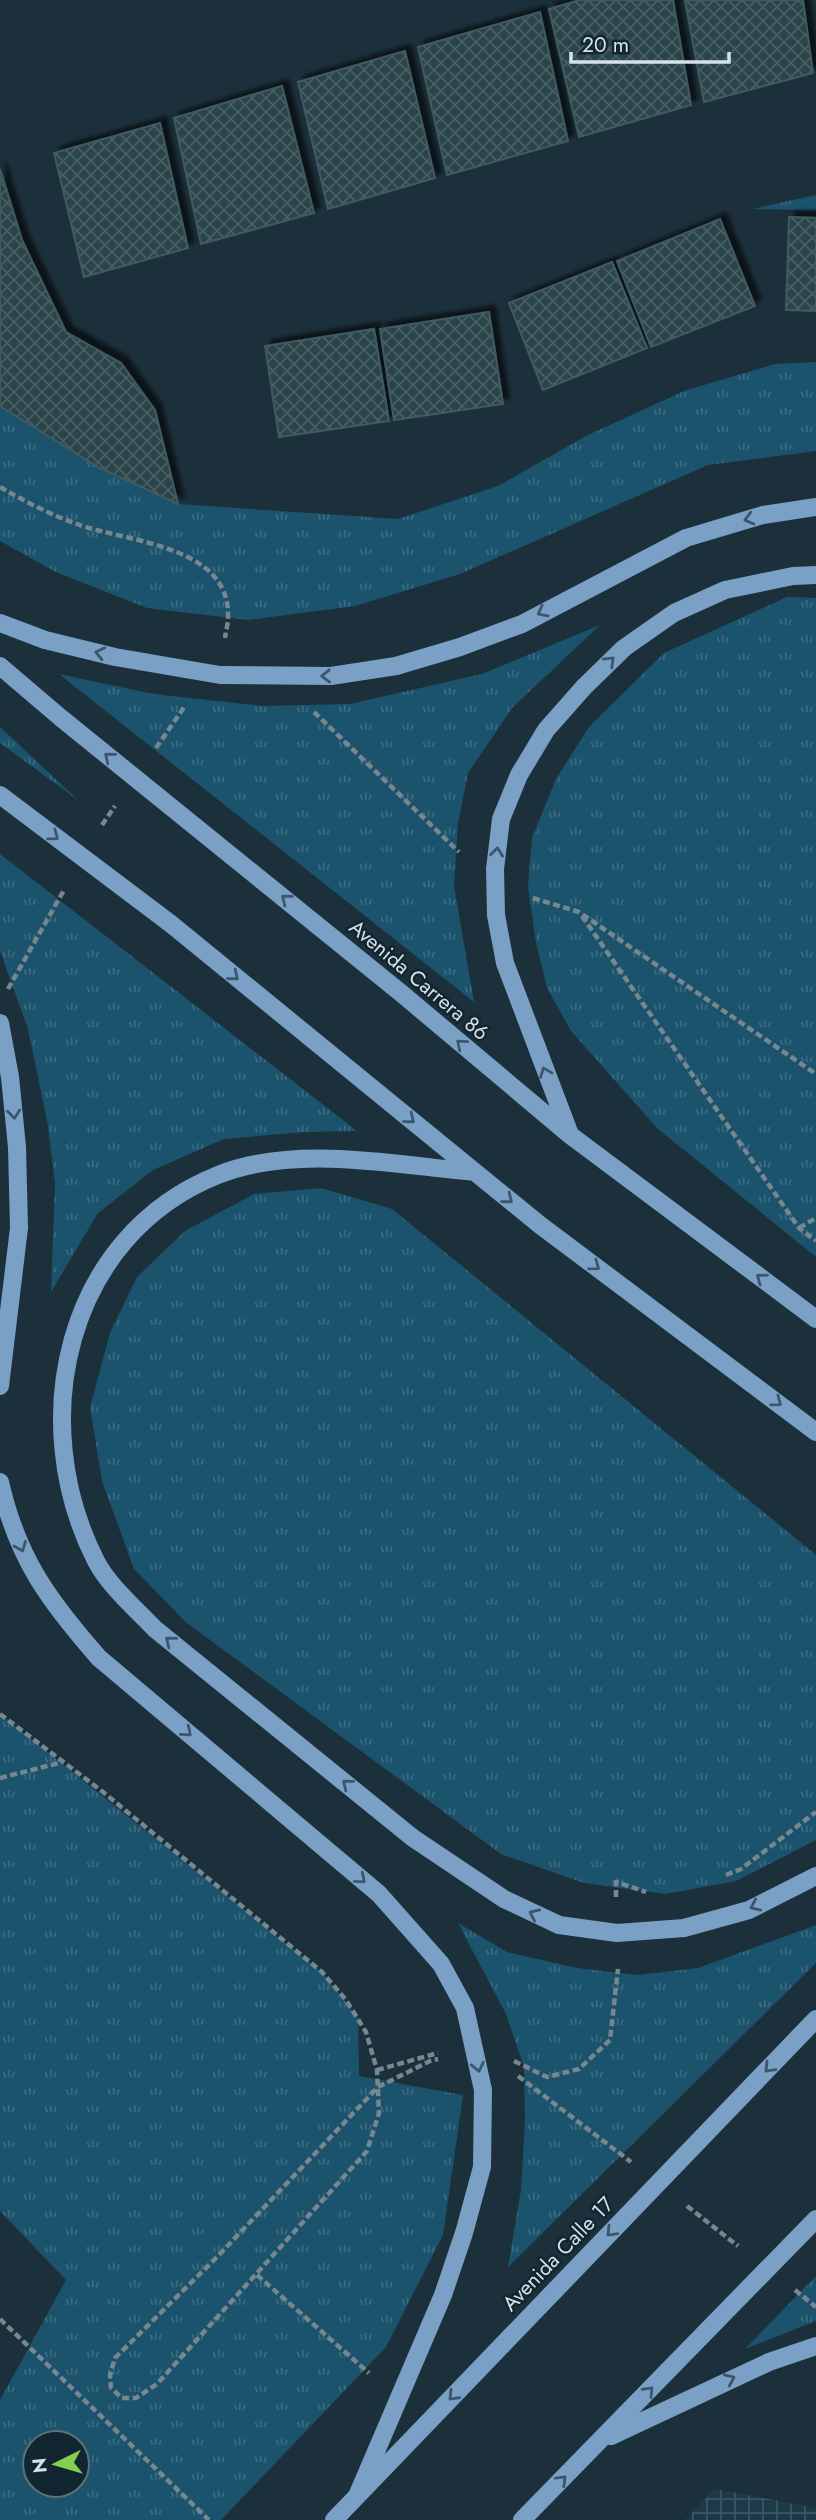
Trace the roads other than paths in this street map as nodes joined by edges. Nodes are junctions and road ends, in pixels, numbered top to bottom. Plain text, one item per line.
1 (816, 507) edge
2 (816, 575) edge
3 (0, 623) edge
4 (0, 666) edge
5 (0, 794) edge
6 (0, 1023) edge
7 (570, 1135) junction
8 (475, 1172) junction
9 (816, 1319) edge
10 (0, 1386) edge
11 (816, 1432) edge
12 (0, 1482) edge
13 (816, 1876) edge
14 (816, 2019) edge
15 (816, 2219) edge
16 (816, 2346) edge
17 (602, 2440) junction
18 (357, 2496) junction
19 (334, 2520) edge
20 (522, 2520) edge

1 -> 3 main road
7 -> 2 main road
7 -> 4 main road, Avenida Carrera 86
5 -> 8 main road
6 -> 10 main road
9 -> 7 main road, Avenida Carrera 86
8 -> 11 main road
13 -> 8 main road
12 -> 18 main road
14 -> 18 main road, Avenida Calle 17
17 -> 15 main road
17 -> 16 main road
20 -> 17 main road
18 - 19 main road, Avenida Calle 17

